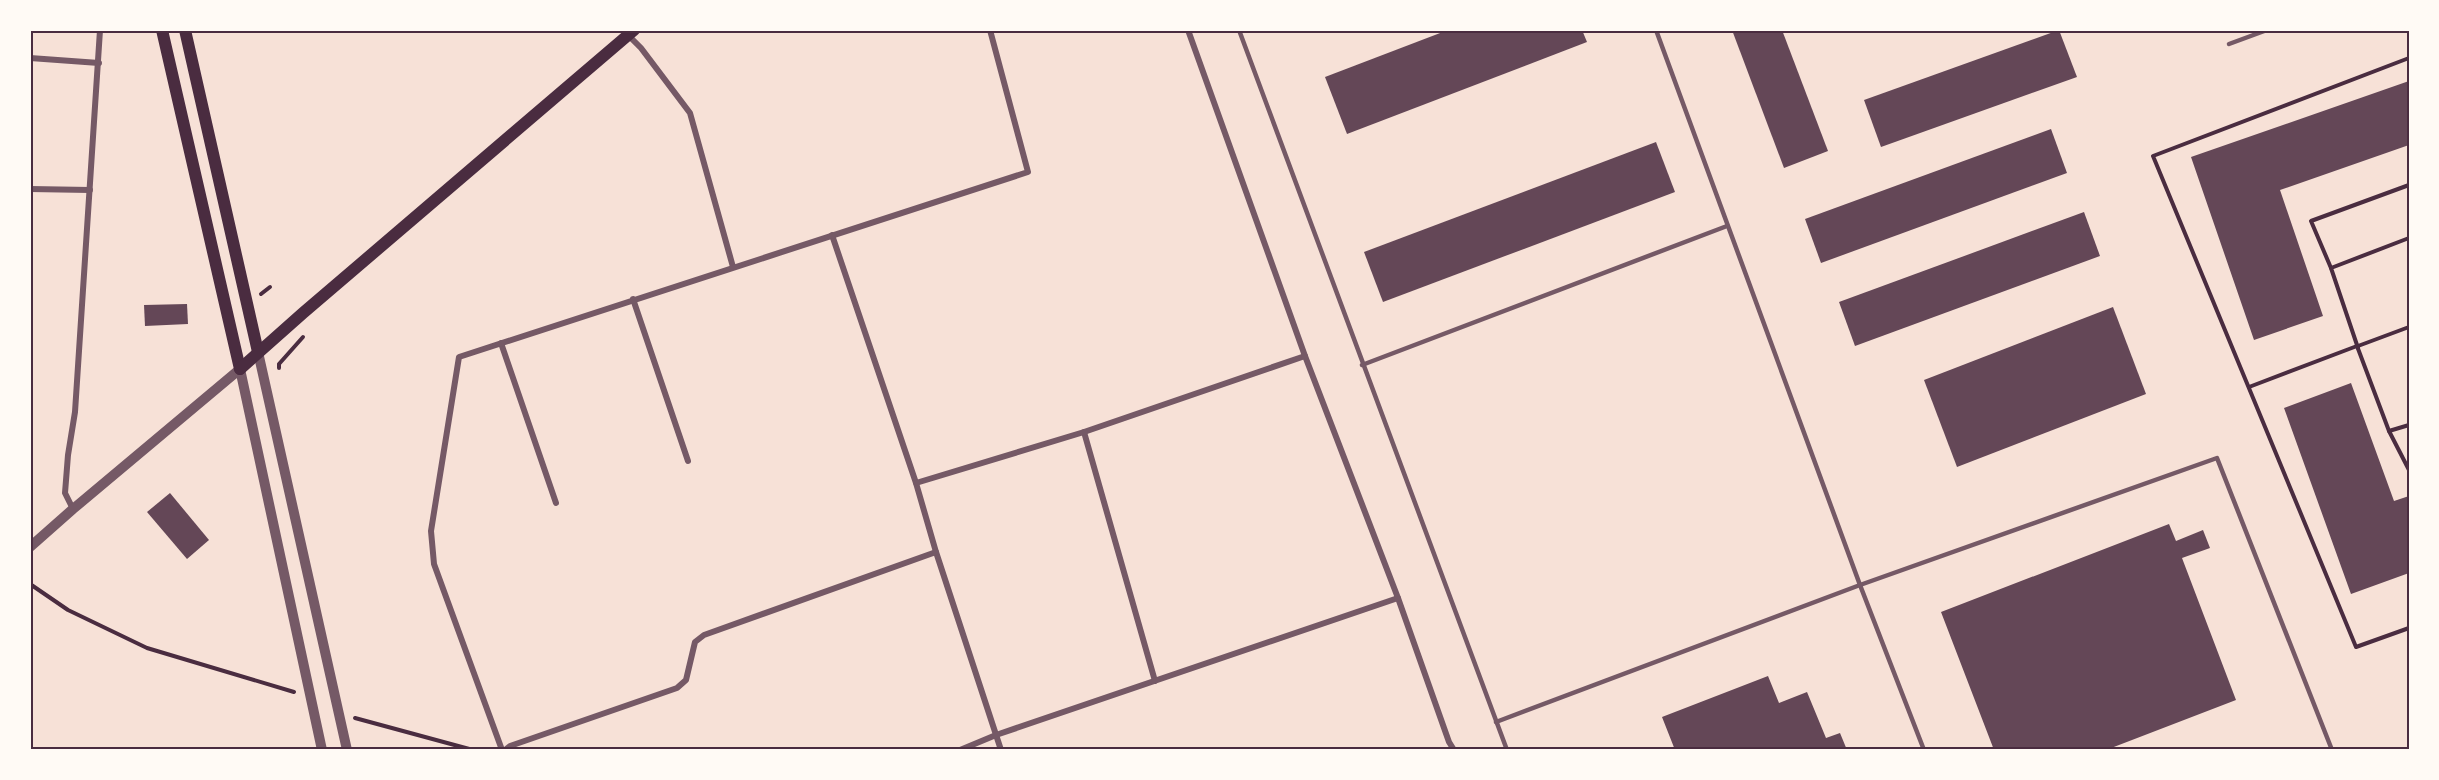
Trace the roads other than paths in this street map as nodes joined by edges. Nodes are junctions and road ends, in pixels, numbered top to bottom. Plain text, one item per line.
1 (100, 30) edge
2 (162, 30) edge
3 (184, 30) edge
4 (990, 30) edge
5 (1188, 30) edge
6 (1239, 30) edge
7 (1656, 30) edge
8 (2266, 30) edge
9 (629, 32) edge
10 (2229, 44) dead end
11 (30, 58) edge
12 (99, 63) junction
13 (30, 189) edge
14 (90, 190) junction
15 (1727, 226) junction
16 (832, 235) junction
17 (733, 267) junction
18 (633, 299) junction
19 (501, 344) junction
20 (258, 352) junction
21 (1305, 356) junction
22 (1362, 365) junction
23 (240, 369) junction
24 (1084, 432) junction
25 (688, 462) dead end
26 (916, 483) junction
27 (556, 503) dead end
28 (73, 509) junction
29 (30, 547) edge
30 (936, 552) junction
31 (1860, 585) junction
32 (1398, 598) junction
33 (1155, 681) junction
34 (1496, 722) junction
35 (996, 735) junction
36 (322, 750) edge
37 (346, 750) edge
38 (503, 750) edge
39 (960, 750) edge
40 (1001, 750) edge
41 (1454, 750) edge
42 (1507, 750) edge
43 (1924, 750) edge
44 (2332, 750) edge

1 - 12 street
2 - 23 main road
3 - 20 main road
4 - 16 street
5 - 21 street
6 - 22 lane
7 - 15 lane
8 - 10 lane
9 - 17 street
9 - 20 main road
11 - 12 street
12 - 14 street
13 - 14 street
14 - 28 street
15 - 22 lane
15 - 31 lane
16 - 17 street
16 - 26 street
17 - 18 street
18 - 19 street
18 - 25 street
19 - 27 street
19 - 38 street
20 - 23 main road
20 - 37 street
21 - 24 street
21 - 32 street
22 - 34 lane
23 - 28 street
23 - 36 street
24 - 26 street
24 - 33 street
26 - 30 street
28 - 29 street
30 - 35 street
30 - 38 street
31 - 34 lane
31 - 43 lane
31 - 44 lane
32 - 33 street
32 - 41 street
33 - 35 street
34 - 42 lane
35 - 39 street
35 - 40 street

